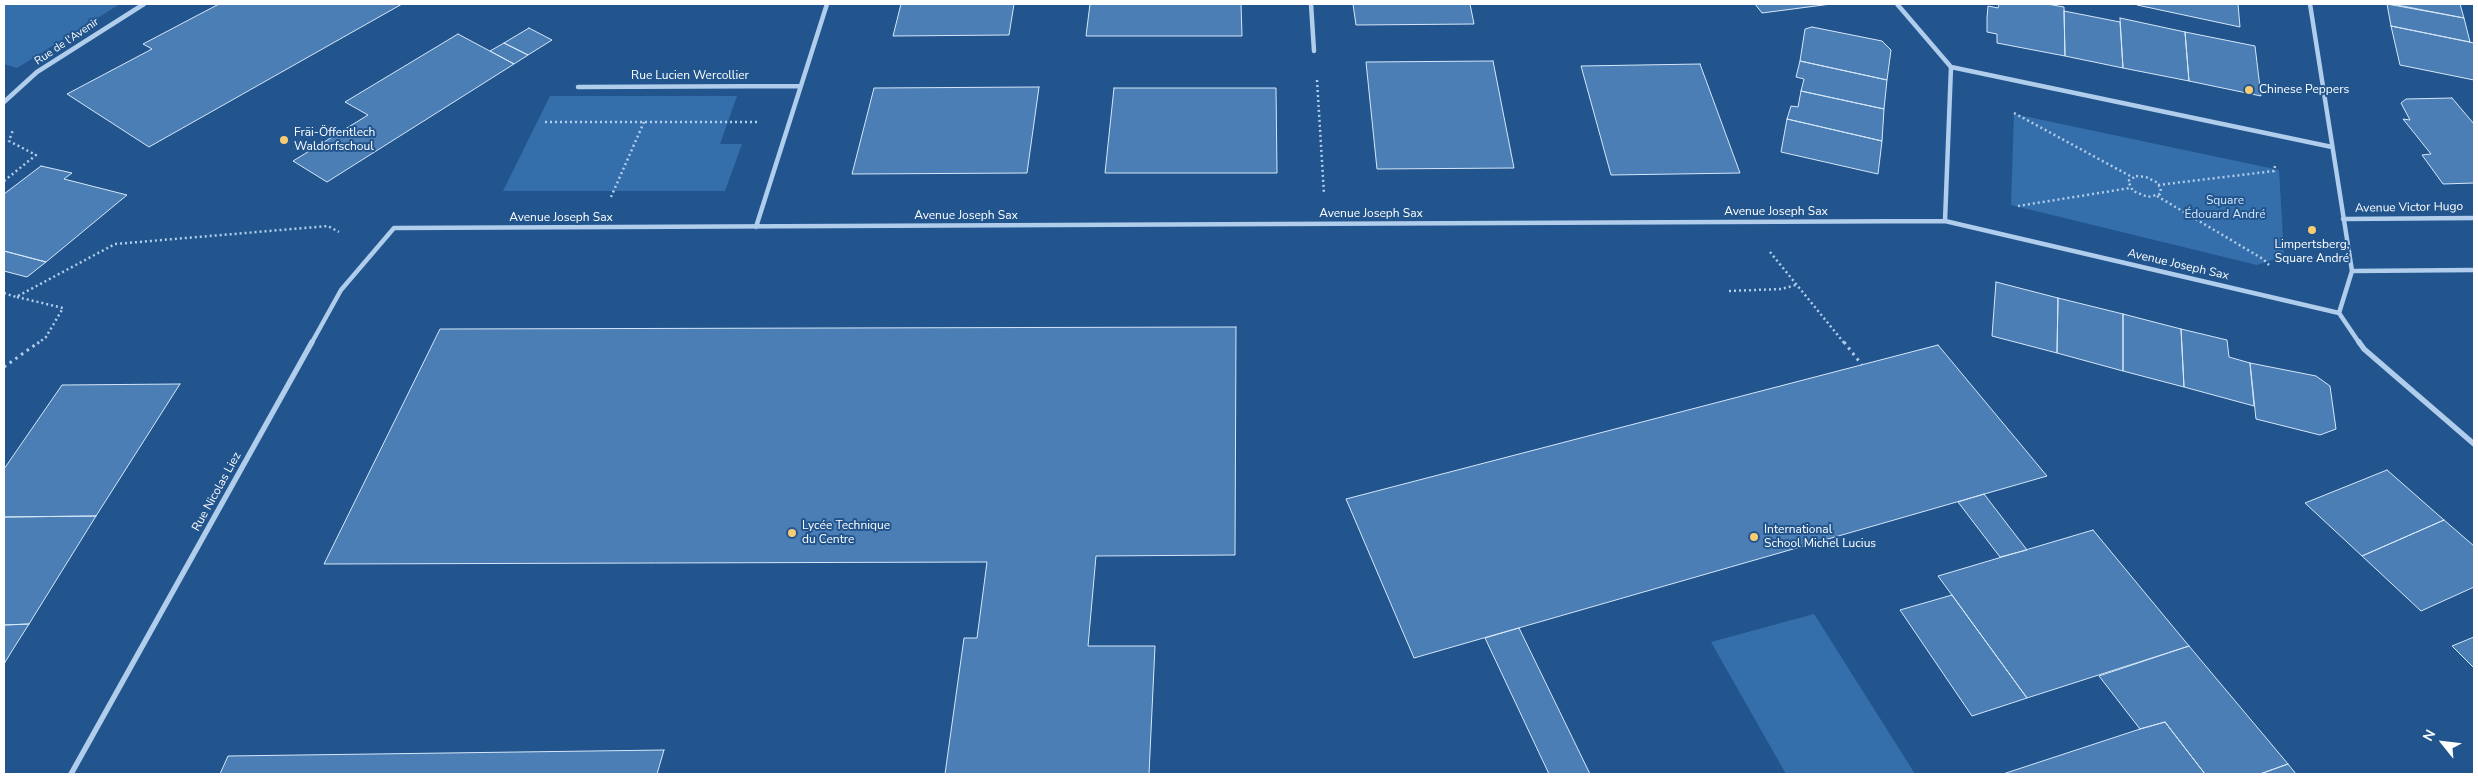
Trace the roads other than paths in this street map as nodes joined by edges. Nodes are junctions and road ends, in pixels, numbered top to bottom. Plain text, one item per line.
1 (144, 4) edge
2 (827, 4) edge
3 (1311, 4) edge
4 (1897, 4) edge
5 (2310, 4) edge
6 (1314, 51) road end
7 (1951, 67) junction
8 (801, 86) junction
9 (578, 87) dead end
10 (4, 102) edge
11 (2332, 147) junction
12 (2474, 218) edge
13 (2343, 219) junction
14 (1945, 222) junction
15 (756, 227) junction
16 (394, 228) joint
17 (2474, 270) edge
18 (2352, 272) junction
19 (2339, 313) junction
20 (2474, 444) edge
21 (71, 774) edge

1 - 10 street, Rue de l'Avenir
2 - 8 street
3 - 6 street
4 - 7 street
5 - 11 street
7 - 11 street
7 - 14 street
8 - 9 street, Rue Lucien Wercollier
8 - 15 street
11 - 13 street
12 - 13 street, Avenue Victor Hugo
13 - 18 street
14 - 15 street, Avenue Joseph Sax
14 - 19 street, Avenue Joseph Sax
15 - 16 street, Avenue Joseph Sax
16 - 21 street, Rue Nicolas Liez
17 - 18 street
18 - 19 street
19 - 20 street

